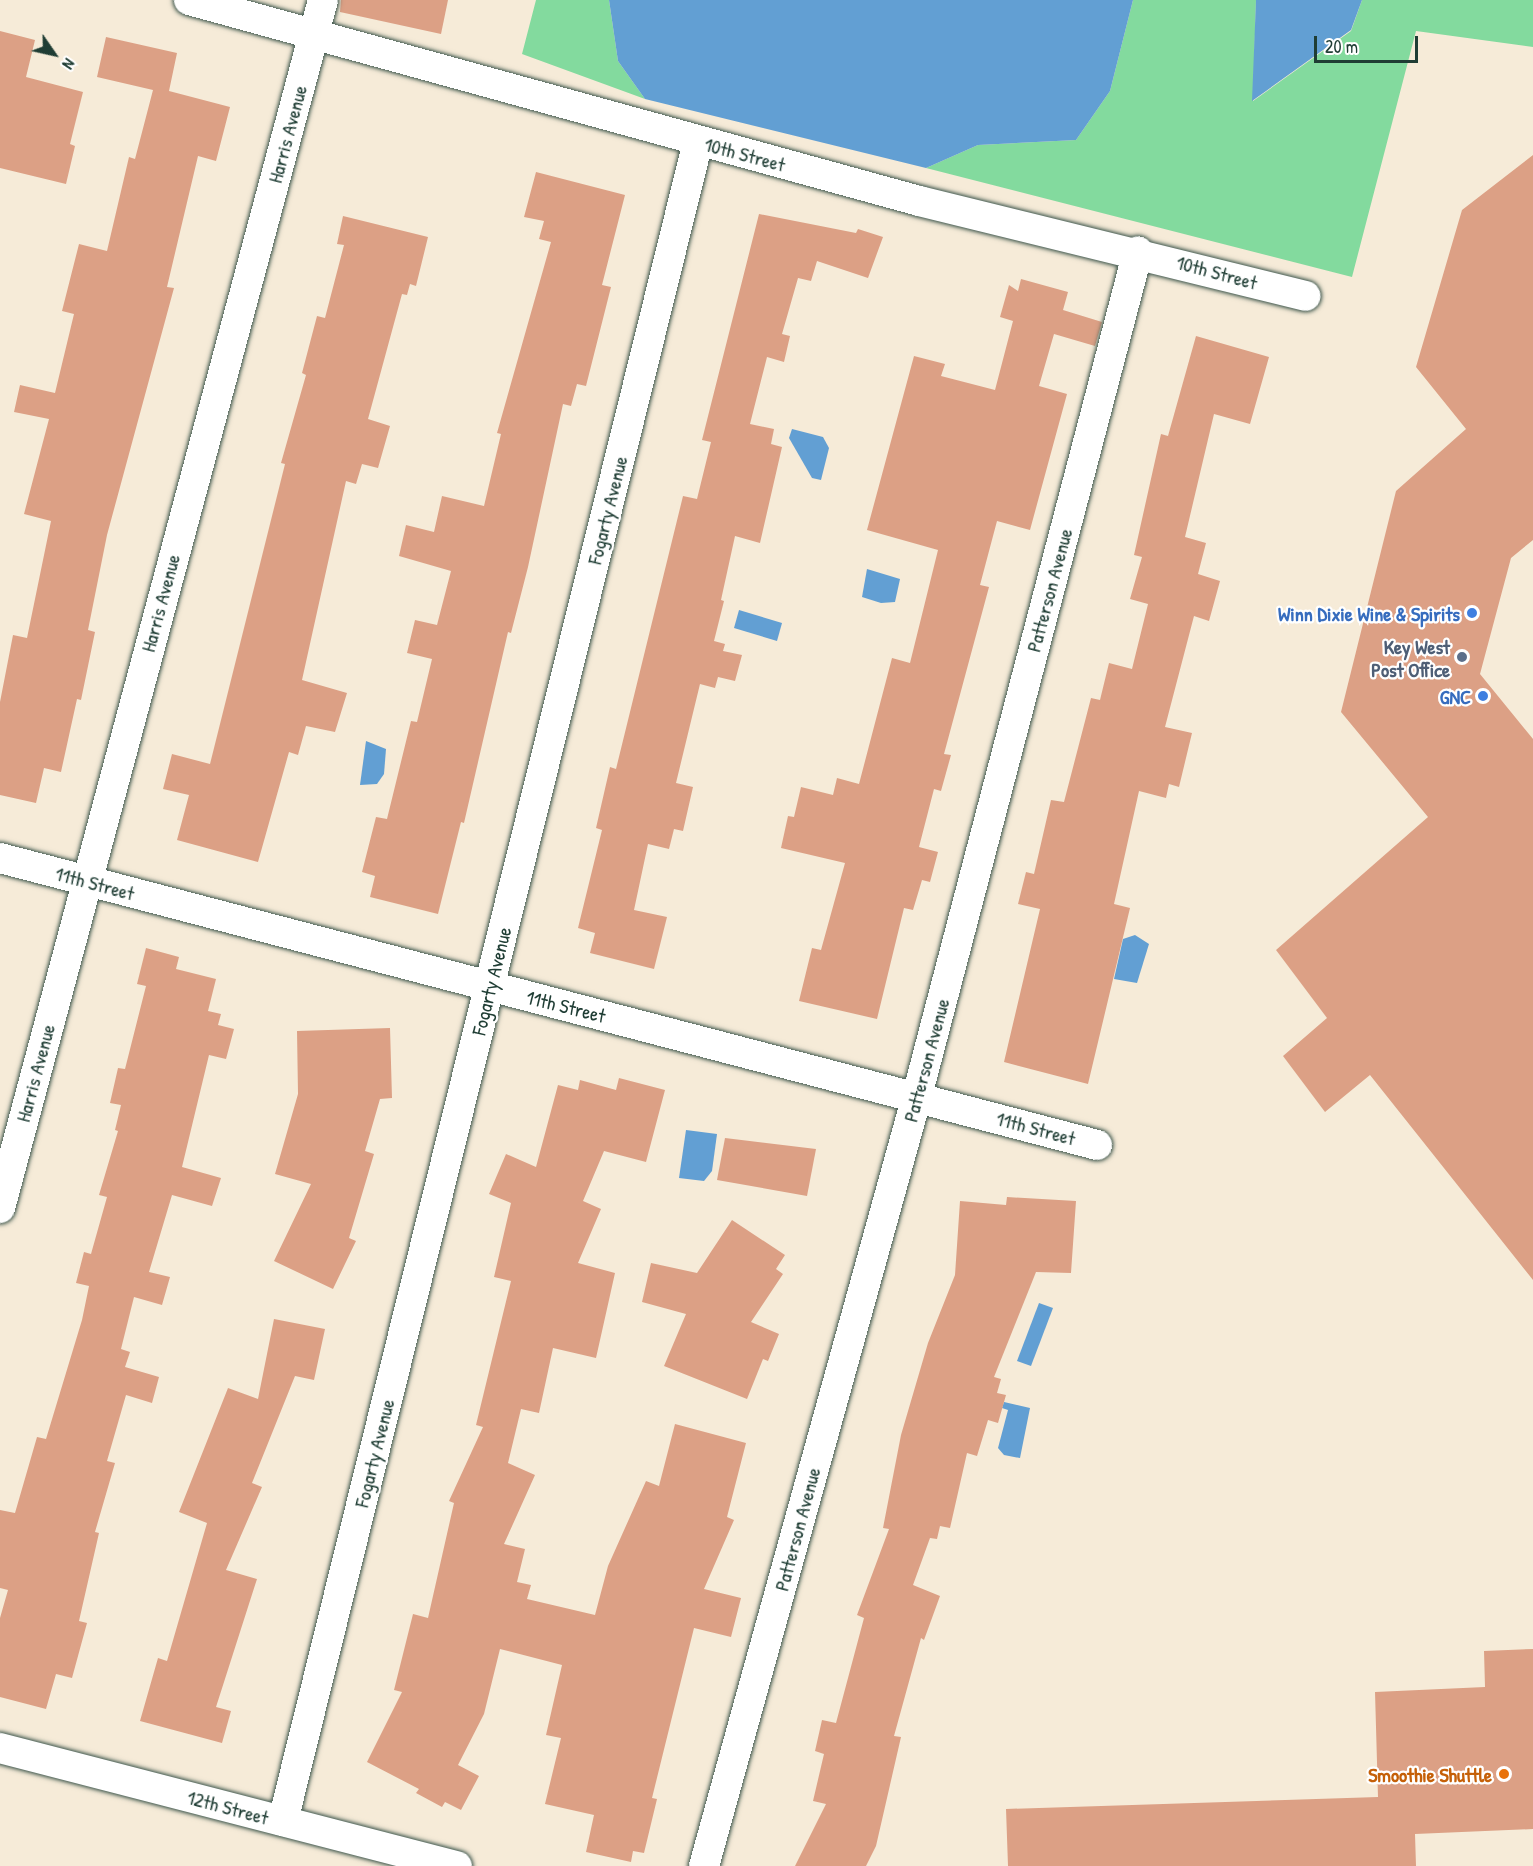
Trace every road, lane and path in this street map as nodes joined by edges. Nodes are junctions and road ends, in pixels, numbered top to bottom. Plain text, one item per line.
1 (189, 0) edge
2 (323, 0) edge
3 (314, 33) junction
4 (698, 141) junction
5 (1138, 251) junction
6 (1305, 296) dead end
7 (0, 858) edge
8 (85, 881) junction
9 (489, 988) junction
10 (917, 1096) junction
11 (1096, 1145) dead end
12 (0, 1208) edge
13 (0, 1748) edge
14 (282, 1821) junction
15 (457, 1866) edge
16 (704, 1866) edge

1 - 3 street, 10th Street
2 - 3 street, Harris Avenue
3 - 4 street, 10th Street
3 - 8 street, Harris Avenue
4 - 5 street, 10th Street
4 - 9 street, Fogarty Avenue
5 - 6 street, 10th Street
5 - 10 street, Patterson Avenue
7 - 8 street, 11th Street
8 - 9 street, 11th Street
8 - 12 street, Harris Avenue
9 - 10 street, 11th Street
9 - 14 street, Fogarty Avenue
10 - 11 street, 11th Street
10 - 16 street, Patterson Avenue
13 - 14 street, 12th Street
14 - 15 street, 12th Street

